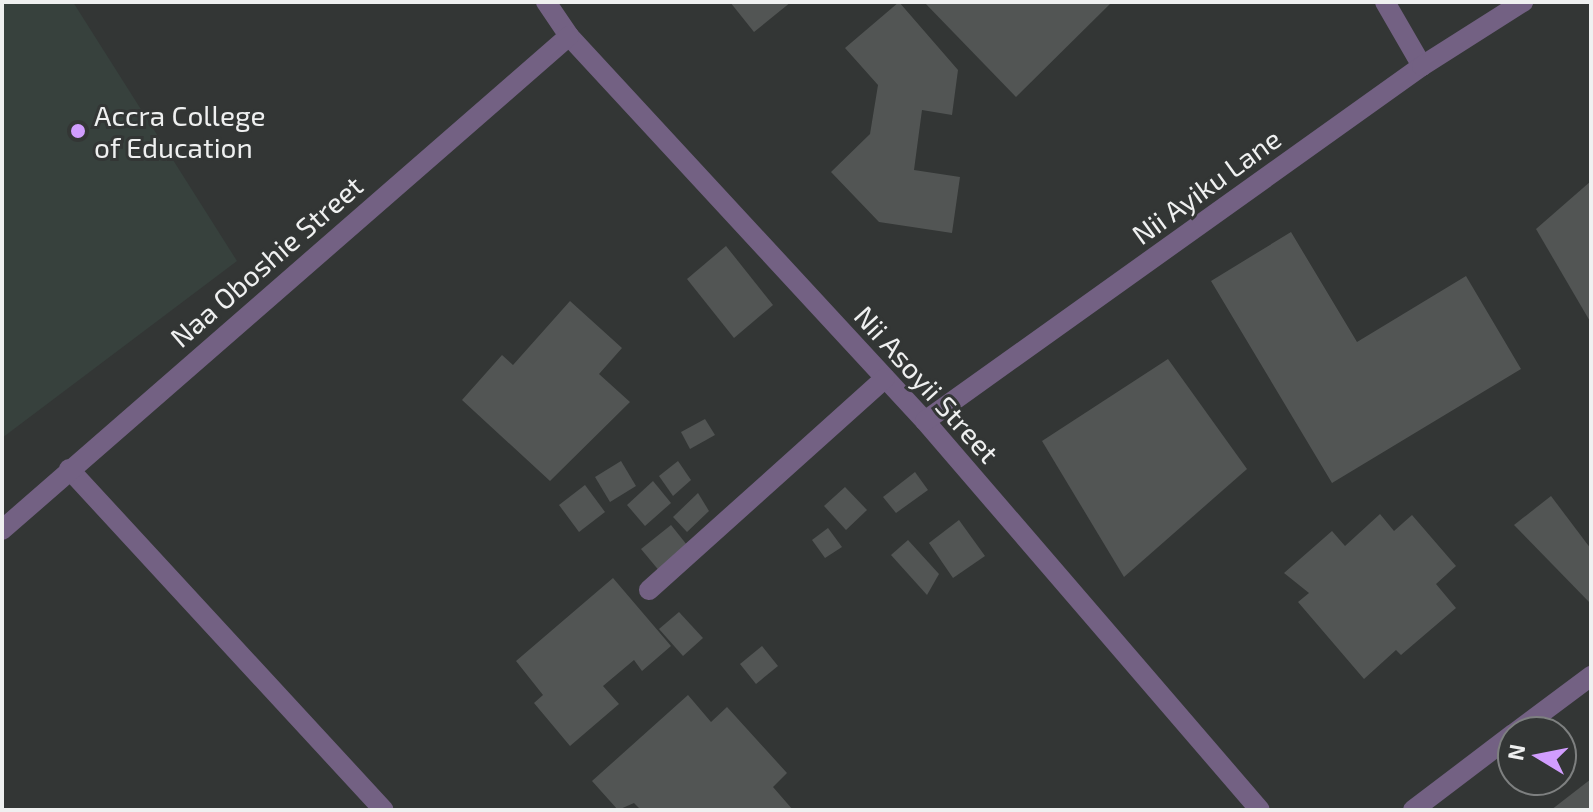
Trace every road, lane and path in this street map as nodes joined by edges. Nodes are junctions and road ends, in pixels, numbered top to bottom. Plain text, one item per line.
1 (546, 2) edge
2 (1385, 2) edge
3 (1523, 2) edge
4 (569, 36) junction
5 (1422, 66) junction
6 (885, 378) junction
7 (925, 421) junction
8 (69, 469) junction
9 (2, 530) edge
10 (649, 590) dead end
11 (1591, 676) edge
12 (1537, 716) edge
13 (1497, 746) edge
14 (384, 810) edge
15 (1260, 810) edge
16 (1413, 810) edge

1 - 4 street, Nii Asoyii Street
2 - 5 street
3 - 5 street, Nii Ayiku Lane
4 - 6 street, Nii Asoyii Street
4 - 8 street, Naa Oboshie Street
5 - 7 street, Nii Ayiku Lane
6 - 7 street, Nii Asoyii Street
6 - 10 street
7 - 15 street, Nii Asoyii Street
8 - 9 street, Naa Oboshie Street
8 - 14 street
11 - 12 street
13 - 16 street

